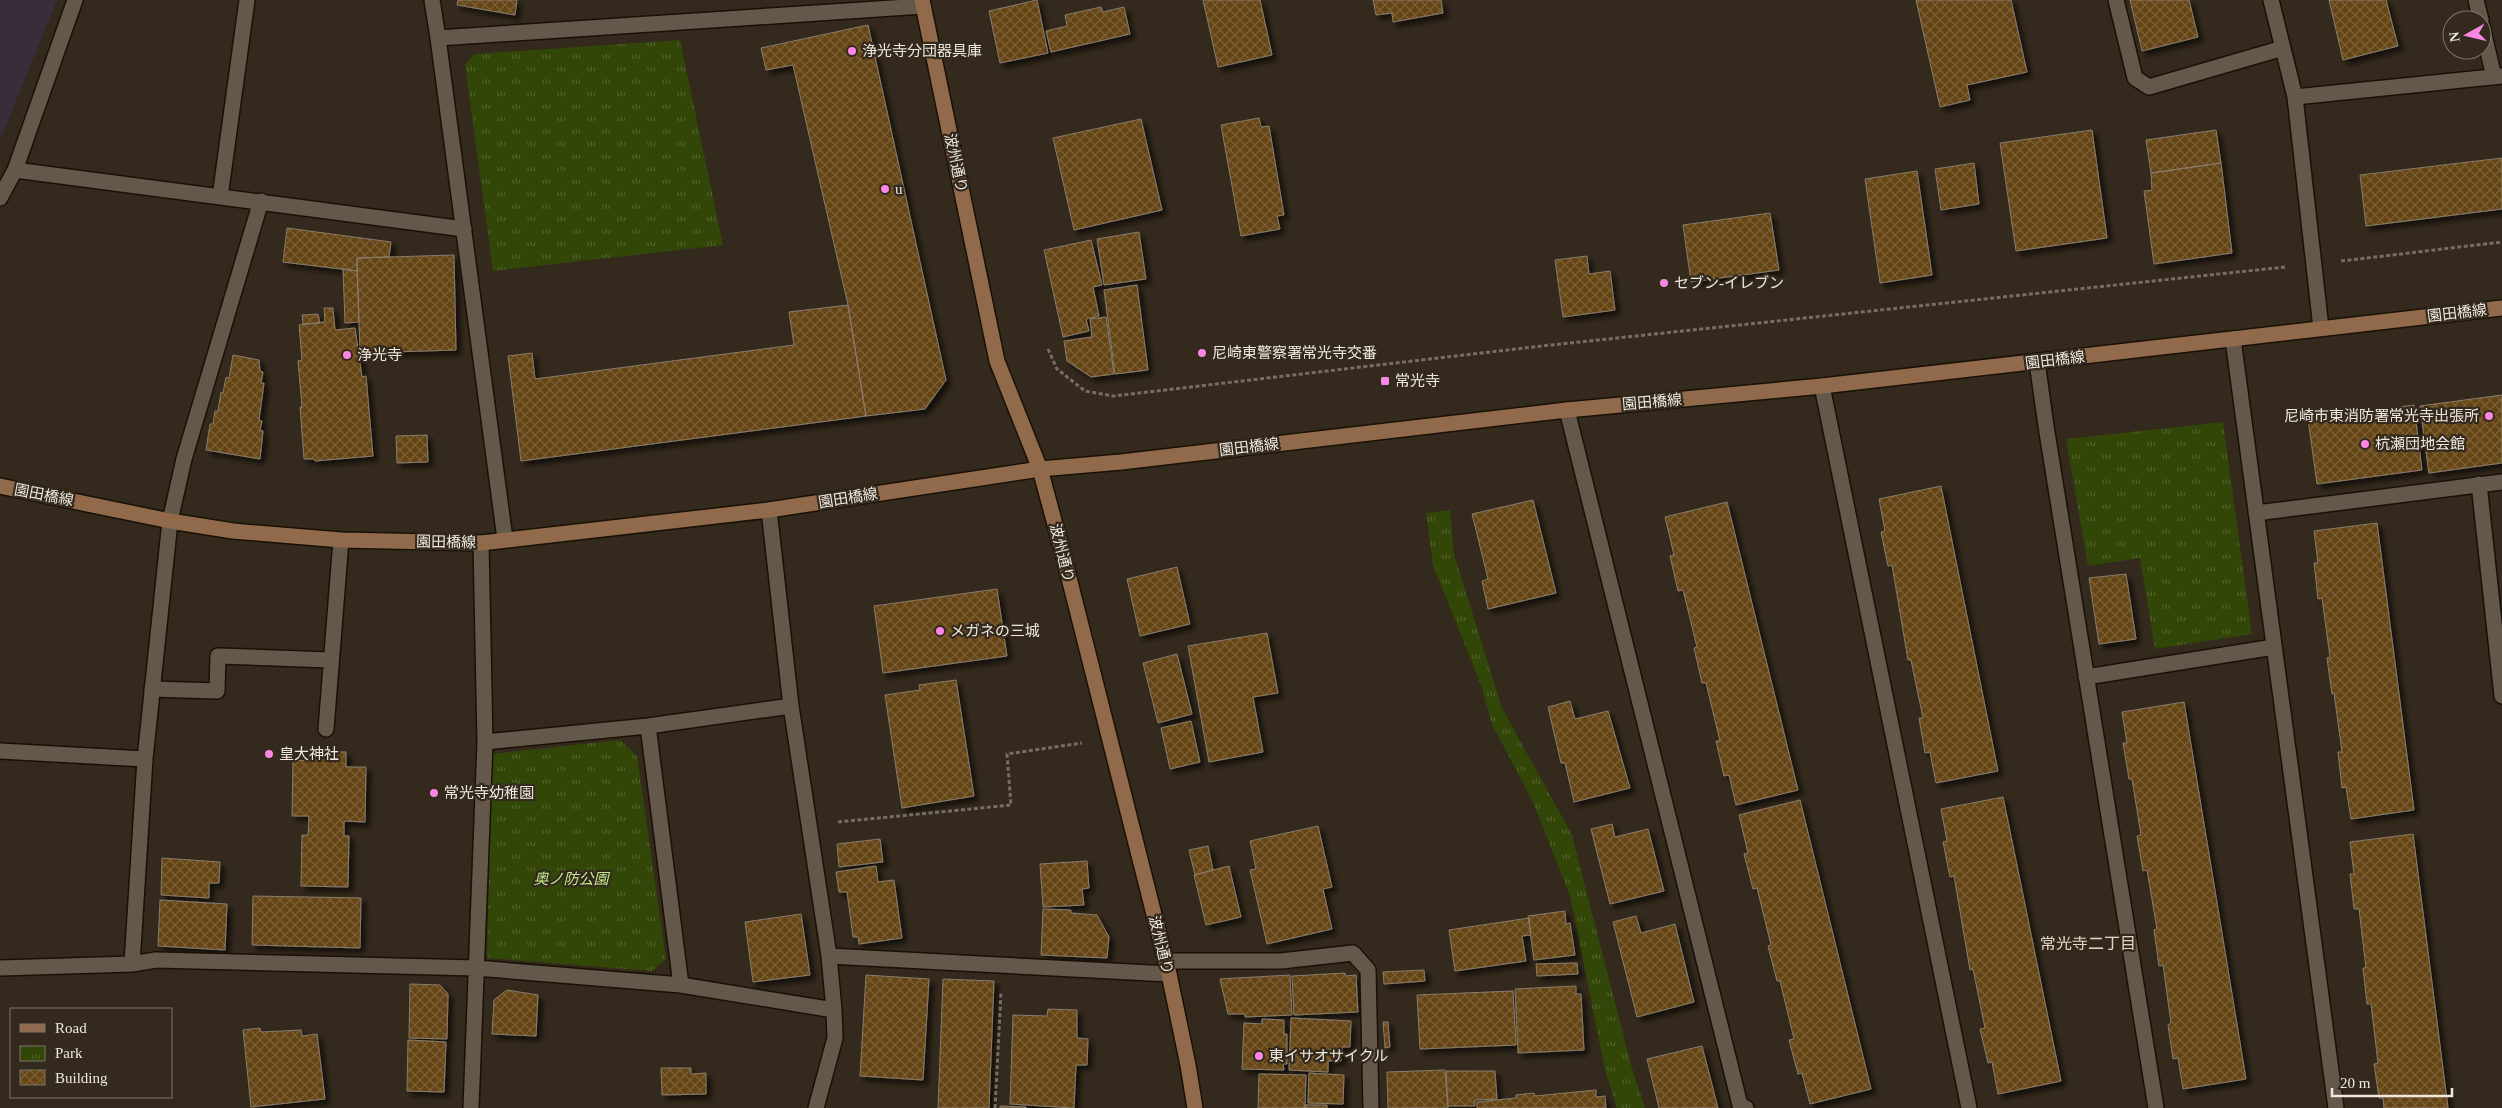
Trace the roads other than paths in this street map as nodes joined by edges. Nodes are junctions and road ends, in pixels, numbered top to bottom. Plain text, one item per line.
1 (75, 0) edge
2 (247, 0) edge
3 (432, 0) edge
4 (2116, 0) edge
5 (2271, 0) edge
6 (922, 3) edge
7 (438, 38) junction
8 (2283, 48) junction
9 (2492, 57) edge
10 (2498, 76) edge
11 (2295, 97) junction
12 (15, 170) junction
13 (220, 197) junction
14 (0, 198) edge
15 (261, 201) junction
16 (464, 229) junction
17 (2502, 308) edge
18 (2321, 328) junction
19 (2233, 339) junction
20 (2037, 362) junction
21 (1822, 386) junction
22 (1567, 410) junction
23 (1040, 469) junction
24 (2502, 482) edge
25 (2479, 484) junction
26 (0, 486) edge
27 (769, 510) junction
28 (2256, 512) junction
29 (170, 521) junction
30 (341, 540) junction
31 (505, 540) junction
32 (481, 543) junction
33 (2274, 647) junction
34 (330, 660) junction
35 (2086, 677) junction
36 (152, 689) junction
37 (2502, 696) edge
38 (791, 706) junction
39 (648, 726) junction
40 (326, 728) dead end
41 (485, 742) junction
42 (0, 751) edge
43 (145, 759) junction
44 (829, 956) junction
45 (132, 964) junction
46 (1167, 967) junction
47 (0, 968) edge
48 (476, 968) junction
49 (681, 985) junction
50 (834, 1010) junction
51 (471, 1108) edge
52 (816, 1108) edge
53 (1195, 1108) edge
54 (1371, 1108) edge
55 (1746, 1108) edge
56 (1969, 1108) edge
57 (2156, 1108) edge
58 (2336, 1108) edge

1 - 12 street
2 - 13 street
3 - 7 street
4 - 8 street
5 - 8 street
6 - 7 street
6 - 23 street, 波州通り
7 - 16 street
8 - 11 street
9 - 10 street
10 - 11 street
11 - 18 street
12 - 13 street
12 - 14 street
13 - 15 street
15 - 16 street
15 - 29 street
16 - 31 street
17 - 18 street, 園田橋線
18 - 19 street, 園田橋線
19 - 20 street, 園田橋線
19 - 28 street
20 - 21 street, 園田橋線
20 - 35 street
21 - 22 street, 園田橋線
21 - 56 street
22 - 23 street, 園田橋線
22 - 55 street
23 - 27 street, 園田橋線
23 - 46 street, 波州通り
24 - 25 street
25 - 28 street
25 - 37 street
26 - 29 street, 園田橋線
27 - 31 street, 園田橋線
27 - 38 street
28 - 33 street
29 - 30 street, 園田橋線
29 - 36 street
30 - 32 street, 園田橋線
30 - 34 street
31 - 32 street, 園田橋線
32 - 41 street
33 - 35 street
33 - 58 street
34 - 36 street
34 - 40 street
35 - 57 street
36 - 43 street
38 - 39 street
38 - 44 street
39 - 41 street
39 - 49 street
41 - 48 street
42 - 43 street
43 - 45 street
44 - 46 street
44 - 50 street
45 - 47 street
45 - 48 street
46 - 53 street, 波州通り
46 - 54 street
48 - 49 street
48 - 51 street
49 - 50 street
50 - 52 street

